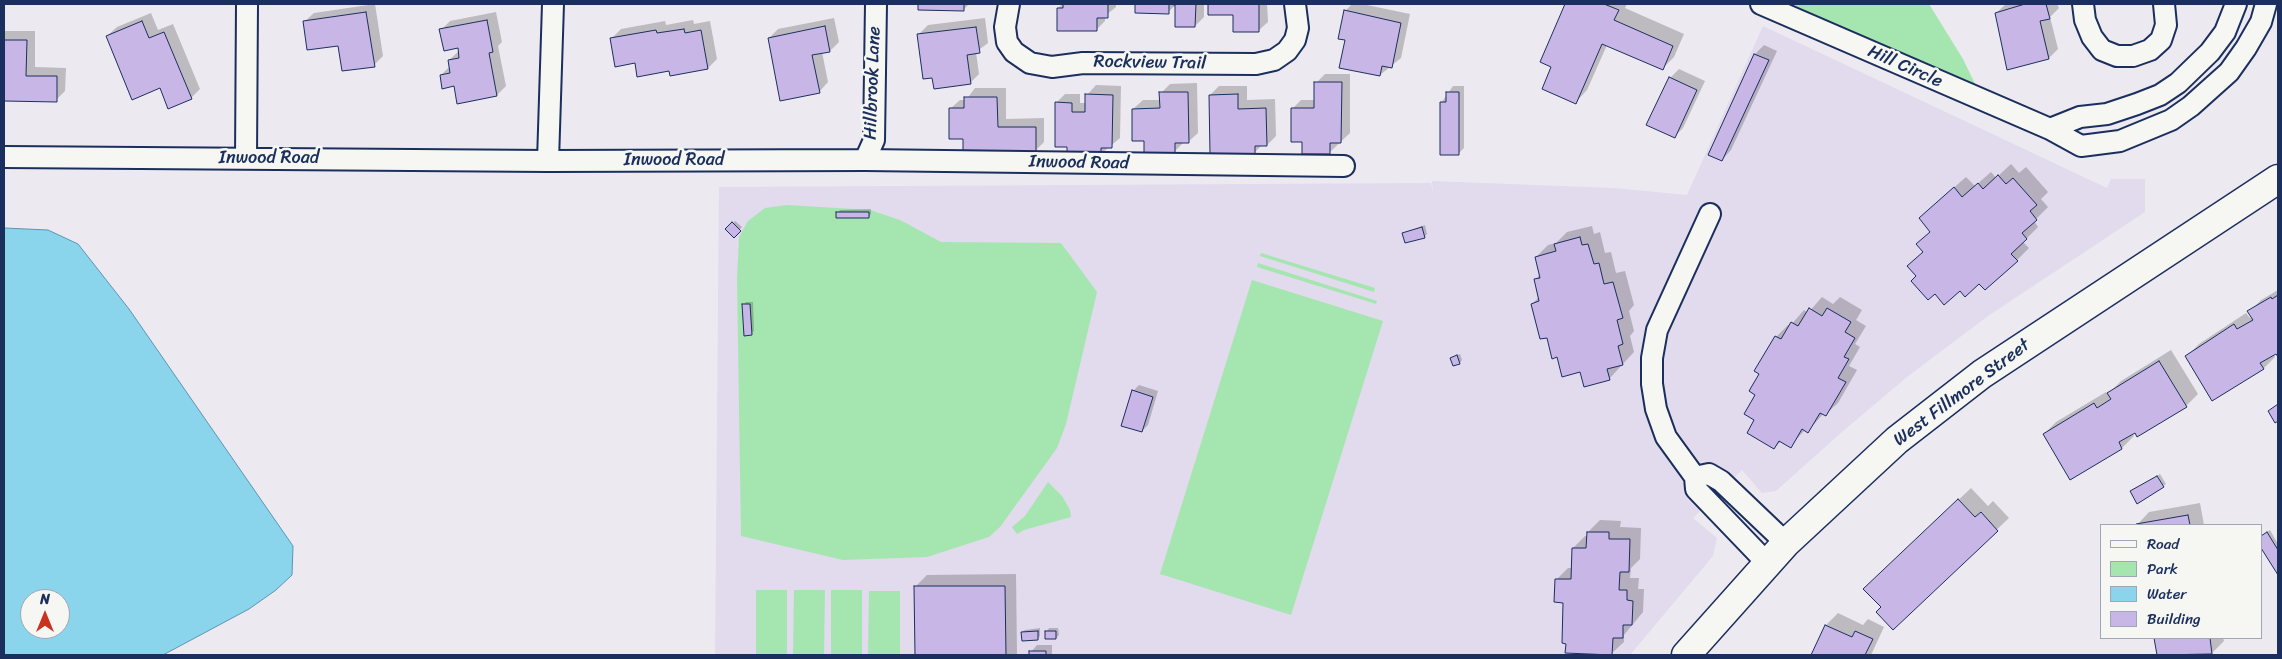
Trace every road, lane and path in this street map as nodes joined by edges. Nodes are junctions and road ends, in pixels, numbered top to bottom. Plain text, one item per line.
1 (246, 4) edge
2 (553, 4) edge
3 (876, 4) edge
4 (1009, 4) edge
5 (1295, 4) edge
6 (1761, 4) edge
7 (2082, 4) edge
8 (2164, 4) edge
9 (2236, 4) edge
10 (2266, 4) edge
11 (2050, 129) junction
12 (4, 157) edge
13 (246, 158) junction
14 (865, 160) junction
15 (548, 161) junction
16 (1344, 166) dead end
17 (2278, 179) edge
18 (1710, 214) dead end
19 (1695, 476) junction
20 (1786, 543) junction
21 (1767, 563) junction
22 (1686, 655) edge

1 - 13 street
2 - 15 street
3 - 14 street, Hillbrook Lane
4 - 5 street, Rockview Trail
6 - 11 street, Hill Circle
7 - 8 street
9 - 11 street
10 - 11 street, Hill Circle
12 - 13 street, Inwood Road
13 - 15 street, Inwood Road
14 - 15 street, Inwood Road
14 - 16 street, Inwood Road
17 - 20 main road, West Fillmore Street
18 - 19 street
19 - 20 street
19 - 21 street
20 - 21 main road, West Fillmore Street
21 - 22 main road, West Fillmore Street

